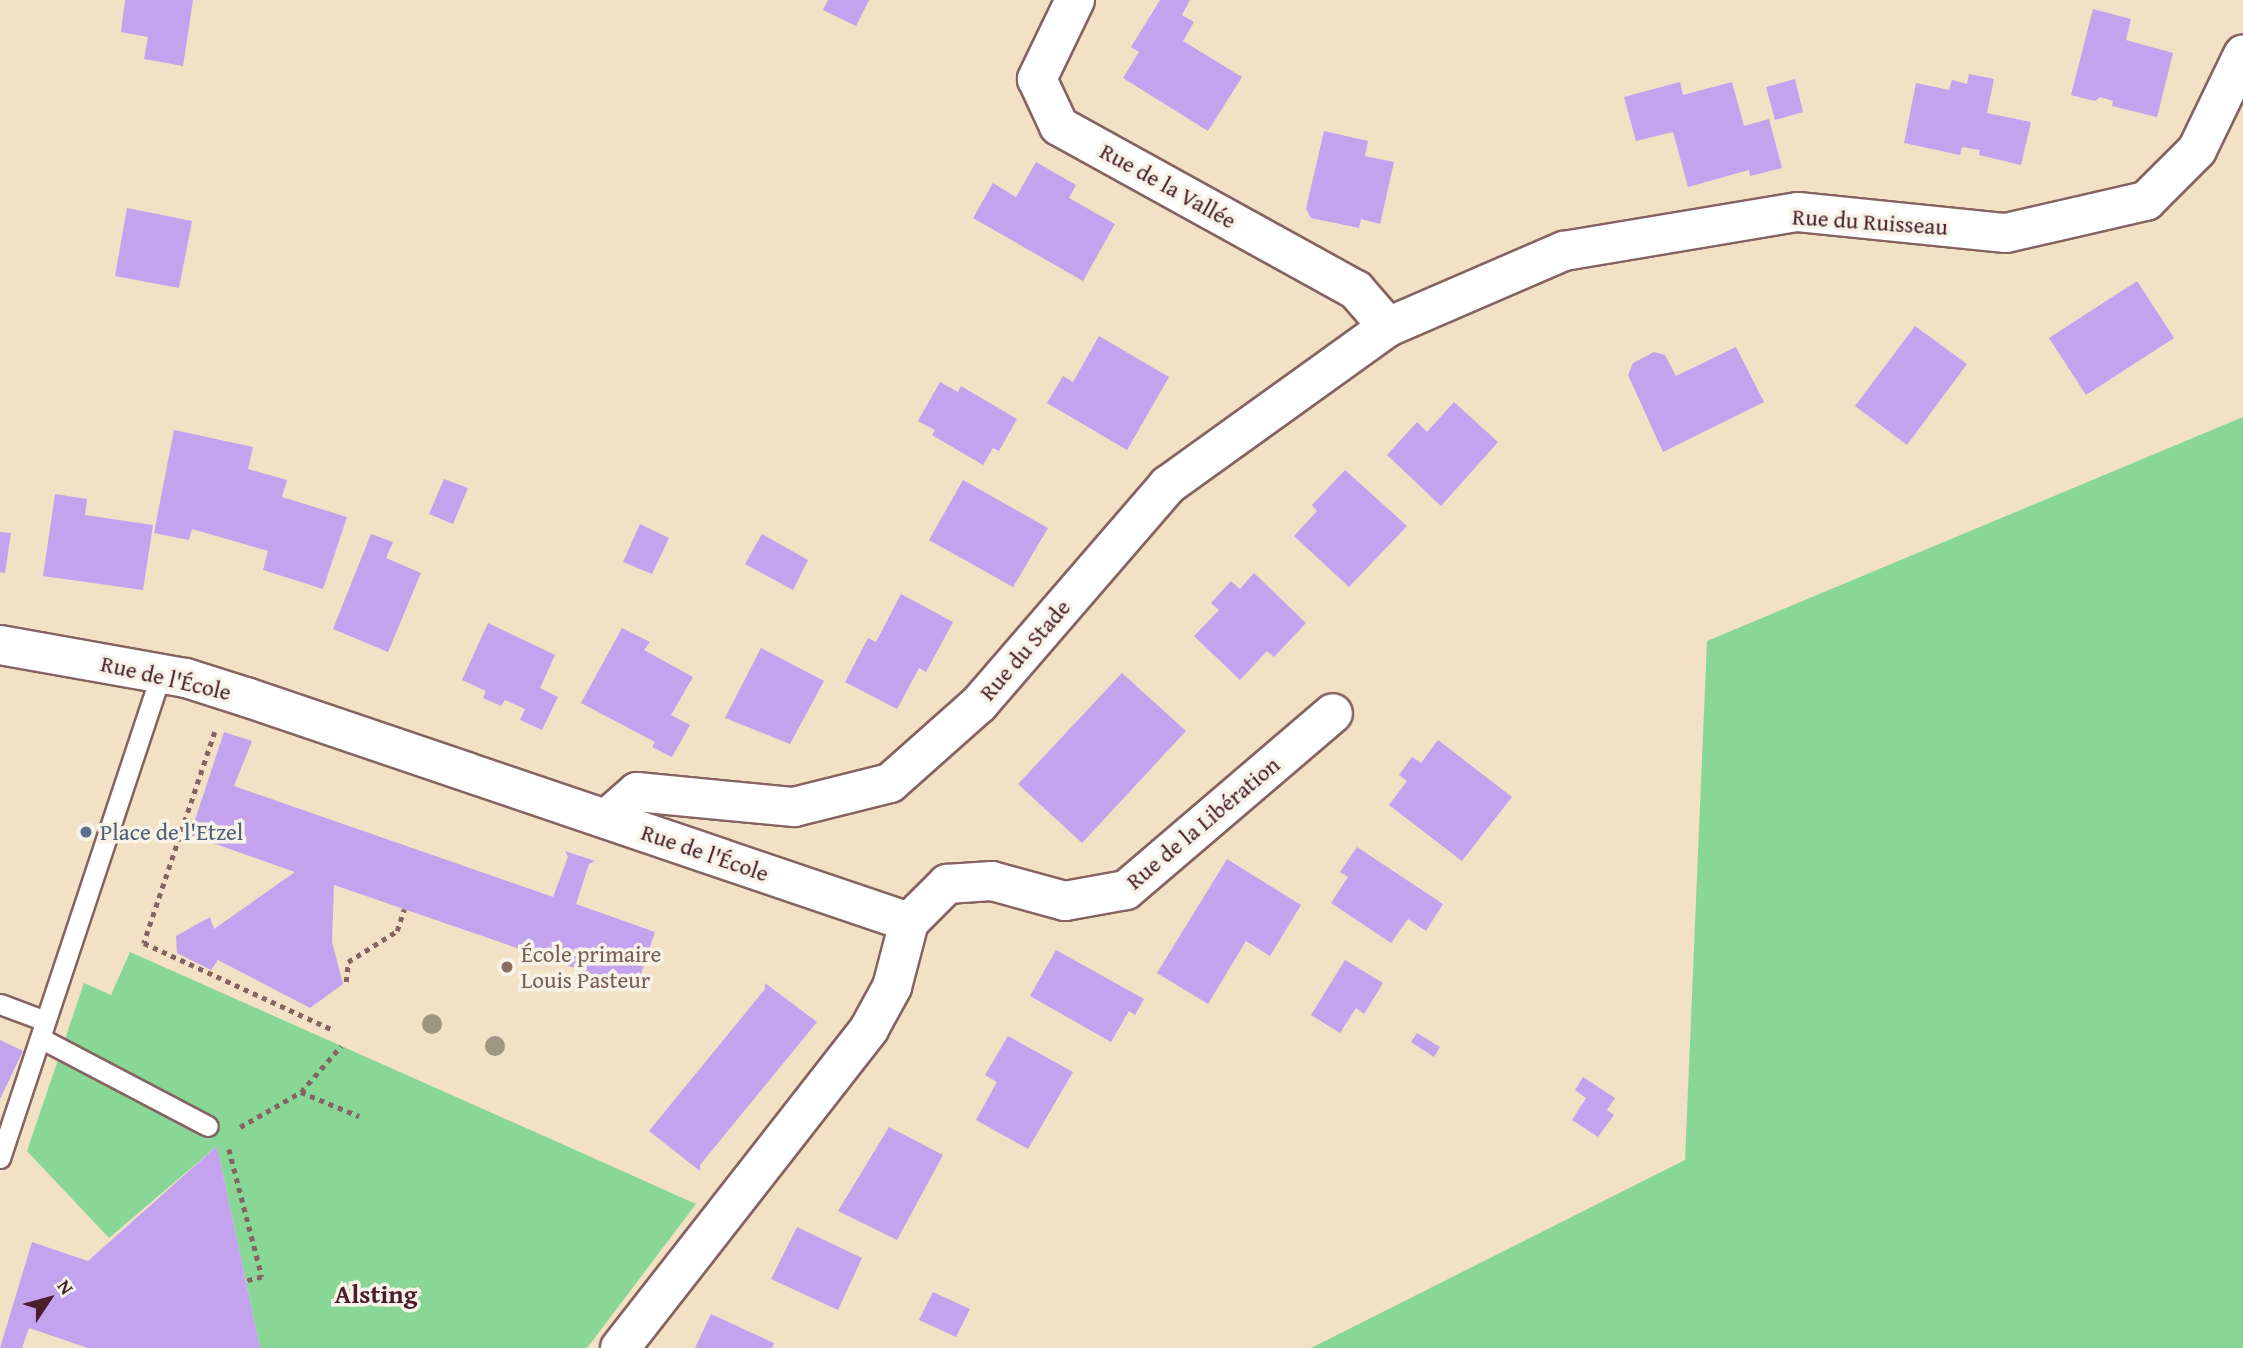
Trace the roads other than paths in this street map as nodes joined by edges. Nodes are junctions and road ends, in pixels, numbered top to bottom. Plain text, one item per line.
1 (1075, 0) edge
2 (2243, 55) edge
3 (1388, 327) junction
4 (0, 645) edge
5 (161, 674) junction
6 (1333, 713) dead end
7 (606, 819) junction
8 (909, 922) junction
9 (0, 1004) edge
10 (42, 1029) junction
11 (216, 1131) road end
12 (0, 1158) edge
13 (620, 1348) edge

1 - 3 street, Rue de la Vallée
2 - 3 street, Rue du Ruisseau
3 - 7 street, Rue du Stade
4 - 5 street, Rue de l'École
5 - 7 street, Rue de l'École
5 - 10 lane
6 - 8 street, Rue de la Libération
7 - 8 street, Rue de l'École
8 - 13 street
9 - 10 lane
10 - 11 lane
10 - 12 lane

